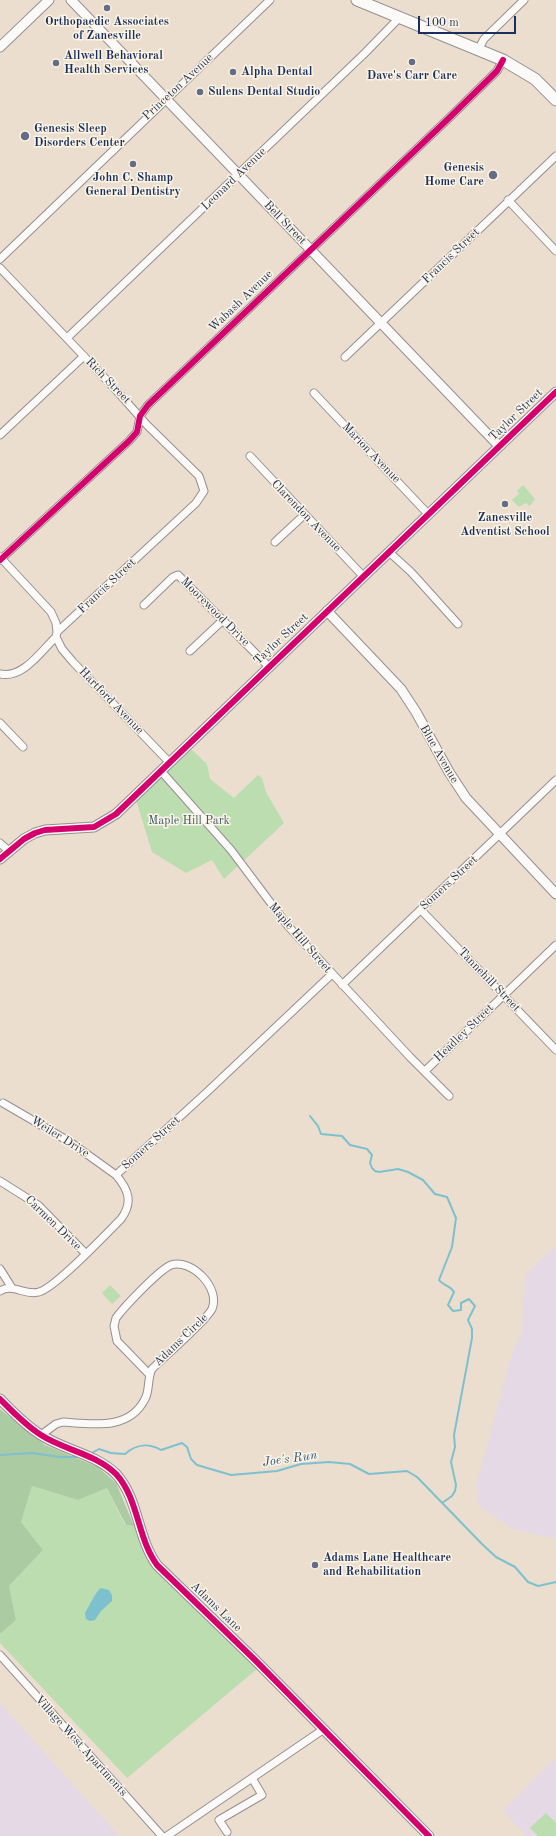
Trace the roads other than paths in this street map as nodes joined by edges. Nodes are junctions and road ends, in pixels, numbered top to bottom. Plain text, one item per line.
1 (49, 0) edge
2 (71, 0) edge
3 (270, 0) edge
4 (357, 0) edge
5 (524, 0) edge
6 (400, 17) junction
7 (0, 47) edge
8 (478, 50) junction
9 (503, 60) junction
10 (166, 99) junction
11 (556, 99) edge
12 (556, 156) edge
13 (239, 174) junction
14 (508, 200) junction
15 (310, 250) junction
16 (556, 251) edge
17 (0, 259) edge
18 (0, 268) edge
19 (380, 323) junction
20 (68, 338) junction
21 (84, 356) junction
22 (345, 357) dead end
23 (556, 392) edge
24 (314, 393) dead end
25 (140, 416) junction
26 (0, 435) edge
27 (499, 446) junction
28 (250, 456) dead end
29 (200, 499) joint
30 (428, 514) junction
31 (304, 515) junction
32 (275, 542) dead end
33 (389, 552) junction
34 (1, 559) edge
35 (363, 576) junction
36 (144, 605) dead end
37 (327, 611) junction
38 (223, 620) junction
39 (458, 624) dead end
40 (56, 634) junction
41 (190, 651) dead end
42 (268, 666) junction
43 (0, 674) edge
44 (0, 723) edge
45 (23, 747) dead end
46 (170, 763) junction
47 (160, 772) junction
48 (556, 780) edge
49 (500, 835) junction
50 (0, 842) edge
51 (9, 852) junction
52 (0, 859) edge
53 (556, 894) edge
54 (421, 910) junction
55 (556, 945) edge
56 (332, 974) junction
57 (342, 985) junction
58 (503, 996) junction
59 (556, 1050) edge
60 (425, 1071) junction
61 (449, 1096) dead end
62 (3, 1103) dead end
63 (116, 1175) junction
64 (0, 1181) edge
65 (85, 1253) junction
66 (0, 1270) edge
67 (12, 1288) junction
68 (0, 1291) edge
69 (149, 1374) junction
70 (0, 1399) edge
71 (41, 1435) junction
72 (0, 1655) edge
73 (324, 1730) junction
74 (252, 1778) junction
75 (226, 1832) dead end
76 (162, 1836) edge
77 (167, 1836) edge
78 (429, 1836) edge

1 - 7 street
2 - 10 street, Bell Street
3 - 10 street, Princeton Avenue
4 - 6 main road
5 - 8 street
6 - 8 main road
6 - 13 street, Leonard Avenue
8 - 9 main road
9 - 11 main road
9 - 15 street, Wabash Avenue
10 - 13 street, Bell Street
10 - 17 street, Princeton Avenue
12 - 14 street, Francis Street
13 - 15 street, Bell Street
13 - 20 street, Leonard Avenue
14 - 16 street
14 - 19 street, Francis Street
15 - 19 street, Bell Street
15 - 25 street, Wabash Avenue
18 - 20 street, Rich Street
19 - 22 street, Francis Street
19 - 27 street, Bell Street
20 - 21 street, Rich Street
21 - 25 street, Rich Street
21 - 26 street
23 - 27 street, Taylor Street
24 - 30 street, Marion Avenue
25 - 29 street, Rich Street
25 - 34 street, Wabash Avenue
27 - 30 street, Taylor Street
28 - 31 street, Clarendon Avenue
29 - 40 street, Francis Street
30 - 33 street, Taylor Street
31 - 32 street
31 - 35 street, Clarendon Avenue
33 - 35 street, Taylor Street
33 - 39 street
34 - 40 street, Hartford Avenue
35 - 37 street, Taylor Street
36 - 38 street, Moorewood Drive
37 - 42 street, Taylor Street
37 - 49 street, Blue Avenue
38 - 41 street
38 - 42 street, Moorewood Drive
40 - 43 street, Francis Street
40 - 46 street, Hartford Avenue
42 - 46 street, Taylor Street
44 - 45 street
46 - 47 street, Taylor Street
47 - 51 street, Taylor Street
47 - 56 street, Maple Hill Street
48 - 49 street, Somers Street
49 - 53 street, Blue Avenue
49 - 54 street, Somers Street
50 - 51 street
51 - 52 street, Taylor Street
54 - 57 street, Somers Street
54 - 58 street, Tannehill Street
55 - 58 street, Headley Street
56 - 57 street, Maple Hill Street
56 - 63 street, Somers Street
57 - 60 street, Maple Hill Street
58 - 59 street, Tannehill Street
58 - 60 street, Headley Street
60 - 61 street, Maple Hill Street
62 - 63 street, Weiler Drive
63 - 65 street, Somers Street
64 - 65 street, Carmen Drive
65 - 67 street, Somers Street
66 - 67 street
67 - 68 street, Somers Street
69 - 69 street, Adams Circle
69 - 71 street, Adams Circle
70 - 71 street, Adams Lane
71 - 73 street, Adams Lane
72 - 76 street, Village West Apartments
73 - 74 street
73 - 78 street, Adams Lane
74 - 75 street
74 - 77 street

